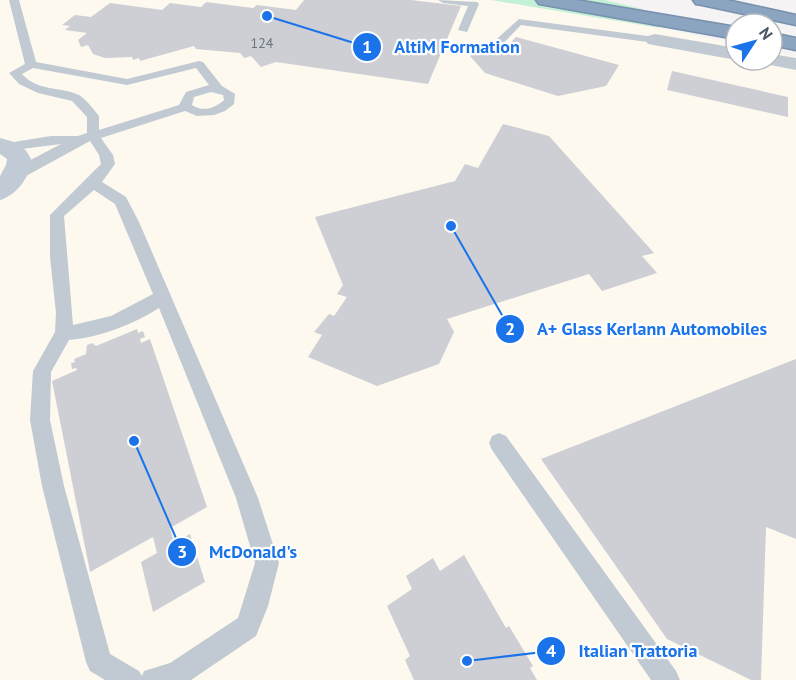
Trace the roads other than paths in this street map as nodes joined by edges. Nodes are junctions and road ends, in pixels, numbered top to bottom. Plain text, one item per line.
1 (14, 0) edge
2 (443, 0) edge
3 (545, 0) edge
4 (640, 0) edge
5 (702, 0) edge
6 (746, 0) edge
7 (796, 11) edge
8 (724, 19) edge
9 (796, 20) edge
10 (463, 30) dead end
11 (724, 31) edge
12 (655, 40) joint
13 (494, 47) dead end
14 (724, 52) edge
15 (31, 65) junction
16 (218, 88) junction
17 (186, 107) junction
18 (93, 136) junction
19 (79, 140) junction
20 (3, 146) edge
21 (7, 184) edge
22 (94, 184) junction
23 (162, 297) junction
24 (64, 333) junction
25 (499, 443) dead end
26 (130, 680) edge
27 (153, 680) edge
28 (667, 680) edge

1 - 15 lane
2 - 10 lane
3 - 11 highway
4 - 8 highway
5 - 9 highway
6 - 7 highway
12 - 13 lane
12 - 14 street
15 - 16 lane
15 - 18 lane
16 - 17 lane
16 - 17 lane
17 - 18 lane
18 - 19 lane
18 - 22 lane
19 - 20 lane
19 - 21 lane
20 - 21 main road
22 - 23 lane
22 - 24 lane
23 - 24 lane
23 - 27 lane
24 - 26 lane
25 - 28 lane

